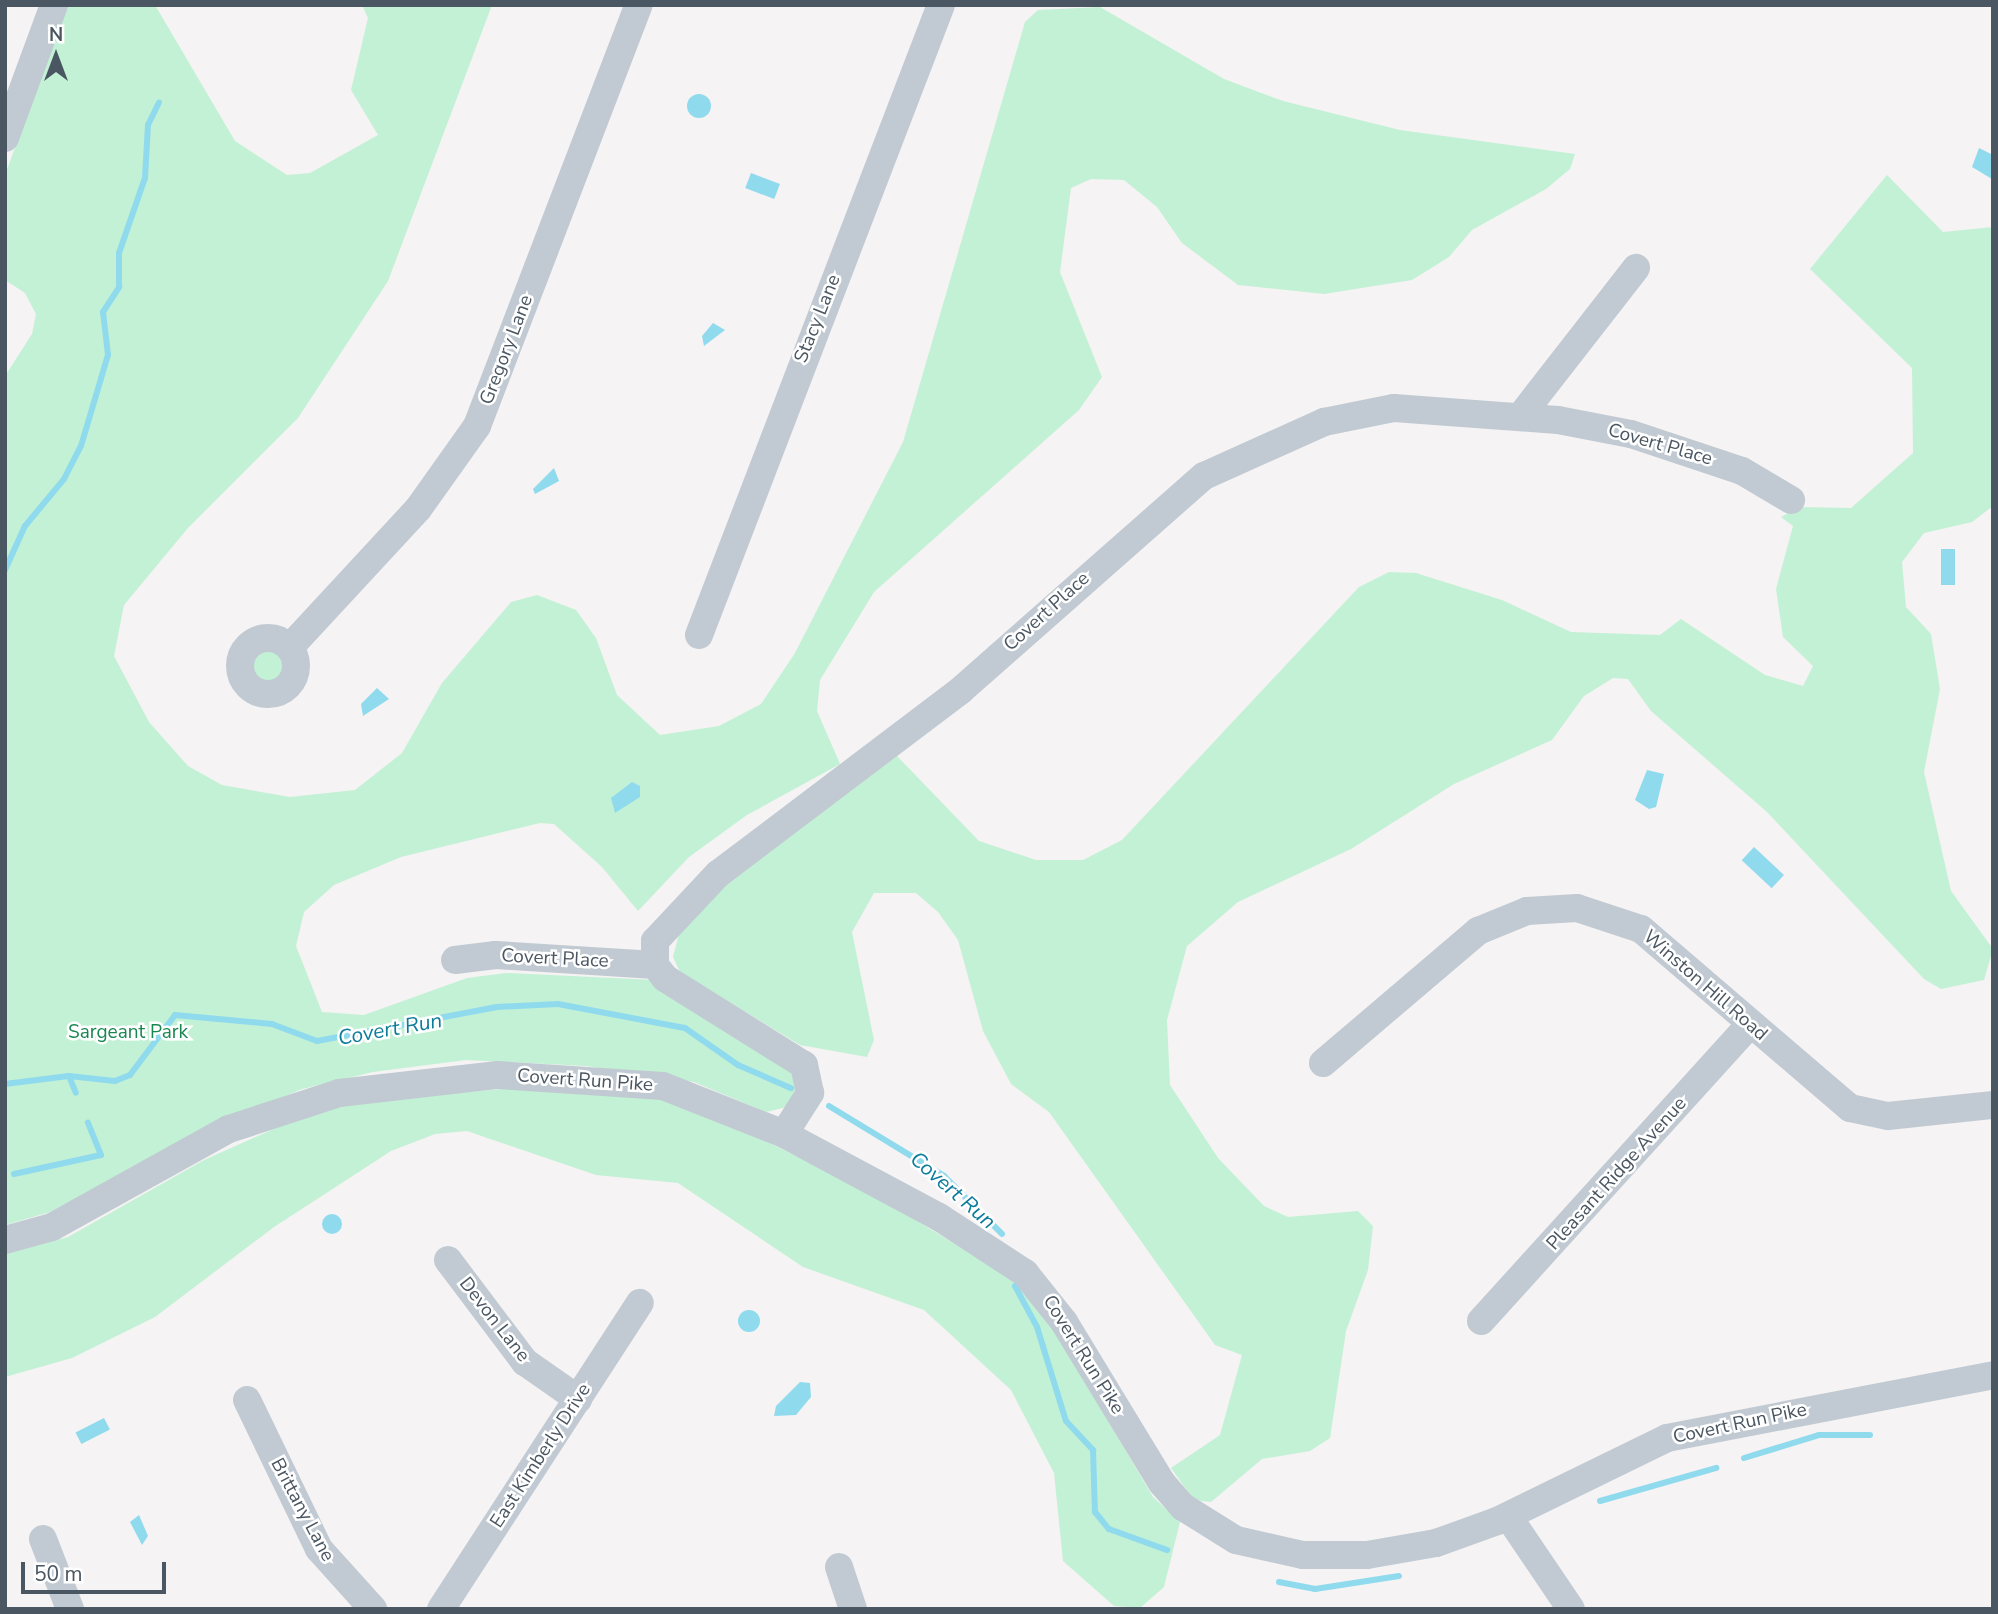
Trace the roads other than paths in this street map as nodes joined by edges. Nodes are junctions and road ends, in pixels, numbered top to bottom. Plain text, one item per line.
1 (54, 5) edge
2 (639, 5) edge
3 (941, 5) edge
4 (5, 138) edge
5 (1636, 268) dead end
6 (1520, 417) junction
7 (1791, 500) dead end
8 (699, 635) dead end
9 (292, 645) dead end
10 (455, 960) dead end
11 (655, 965) junction
12 (1750, 1024) junction
13 (1323, 1063) dead end
14 (1993, 1105) edge
15 (784, 1133) junction
16 (5, 1240) edge
17 (448, 1260) dead end
18 (640, 1303) dead end
19 (1481, 1321) dead end
20 (1993, 1375) edge
21 (578, 1399) junction
22 (247, 1400) dead end
23 (1508, 1516) junction
24 (43, 1539) dead end
25 (839, 1567) dead end
26 (70, 1609) edge
27 (373, 1609) edge
28 (441, 1609) edge
29 (853, 1609) edge
30 (1572, 1609) edge

1 - 4 street
2 - 9 street, Gregory Lane
3 - 8 street, Stacy Lane
5 - 6 street
6 - 7 street, Covert Place
6 - 11 street, Covert Place
10 - 11 street, Covert Place
11 - 15 street
12 - 13 street, Winston Hill Road
12 - 14 street, Winston Hill Road
12 - 19 street, Pleasant Ridge Avenue
15 - 16 street, Covert Run Pike
15 - 23 street, Covert Run Pike
17 - 21 street, Devon Lane
18 - 21 street, East Kimberly Drive
20 - 23 street, Covert Run Pike
21 - 28 street, East Kimberly Drive
22 - 27 street, Brittany Lane
23 - 30 street
24 - 26 street
25 - 29 street

